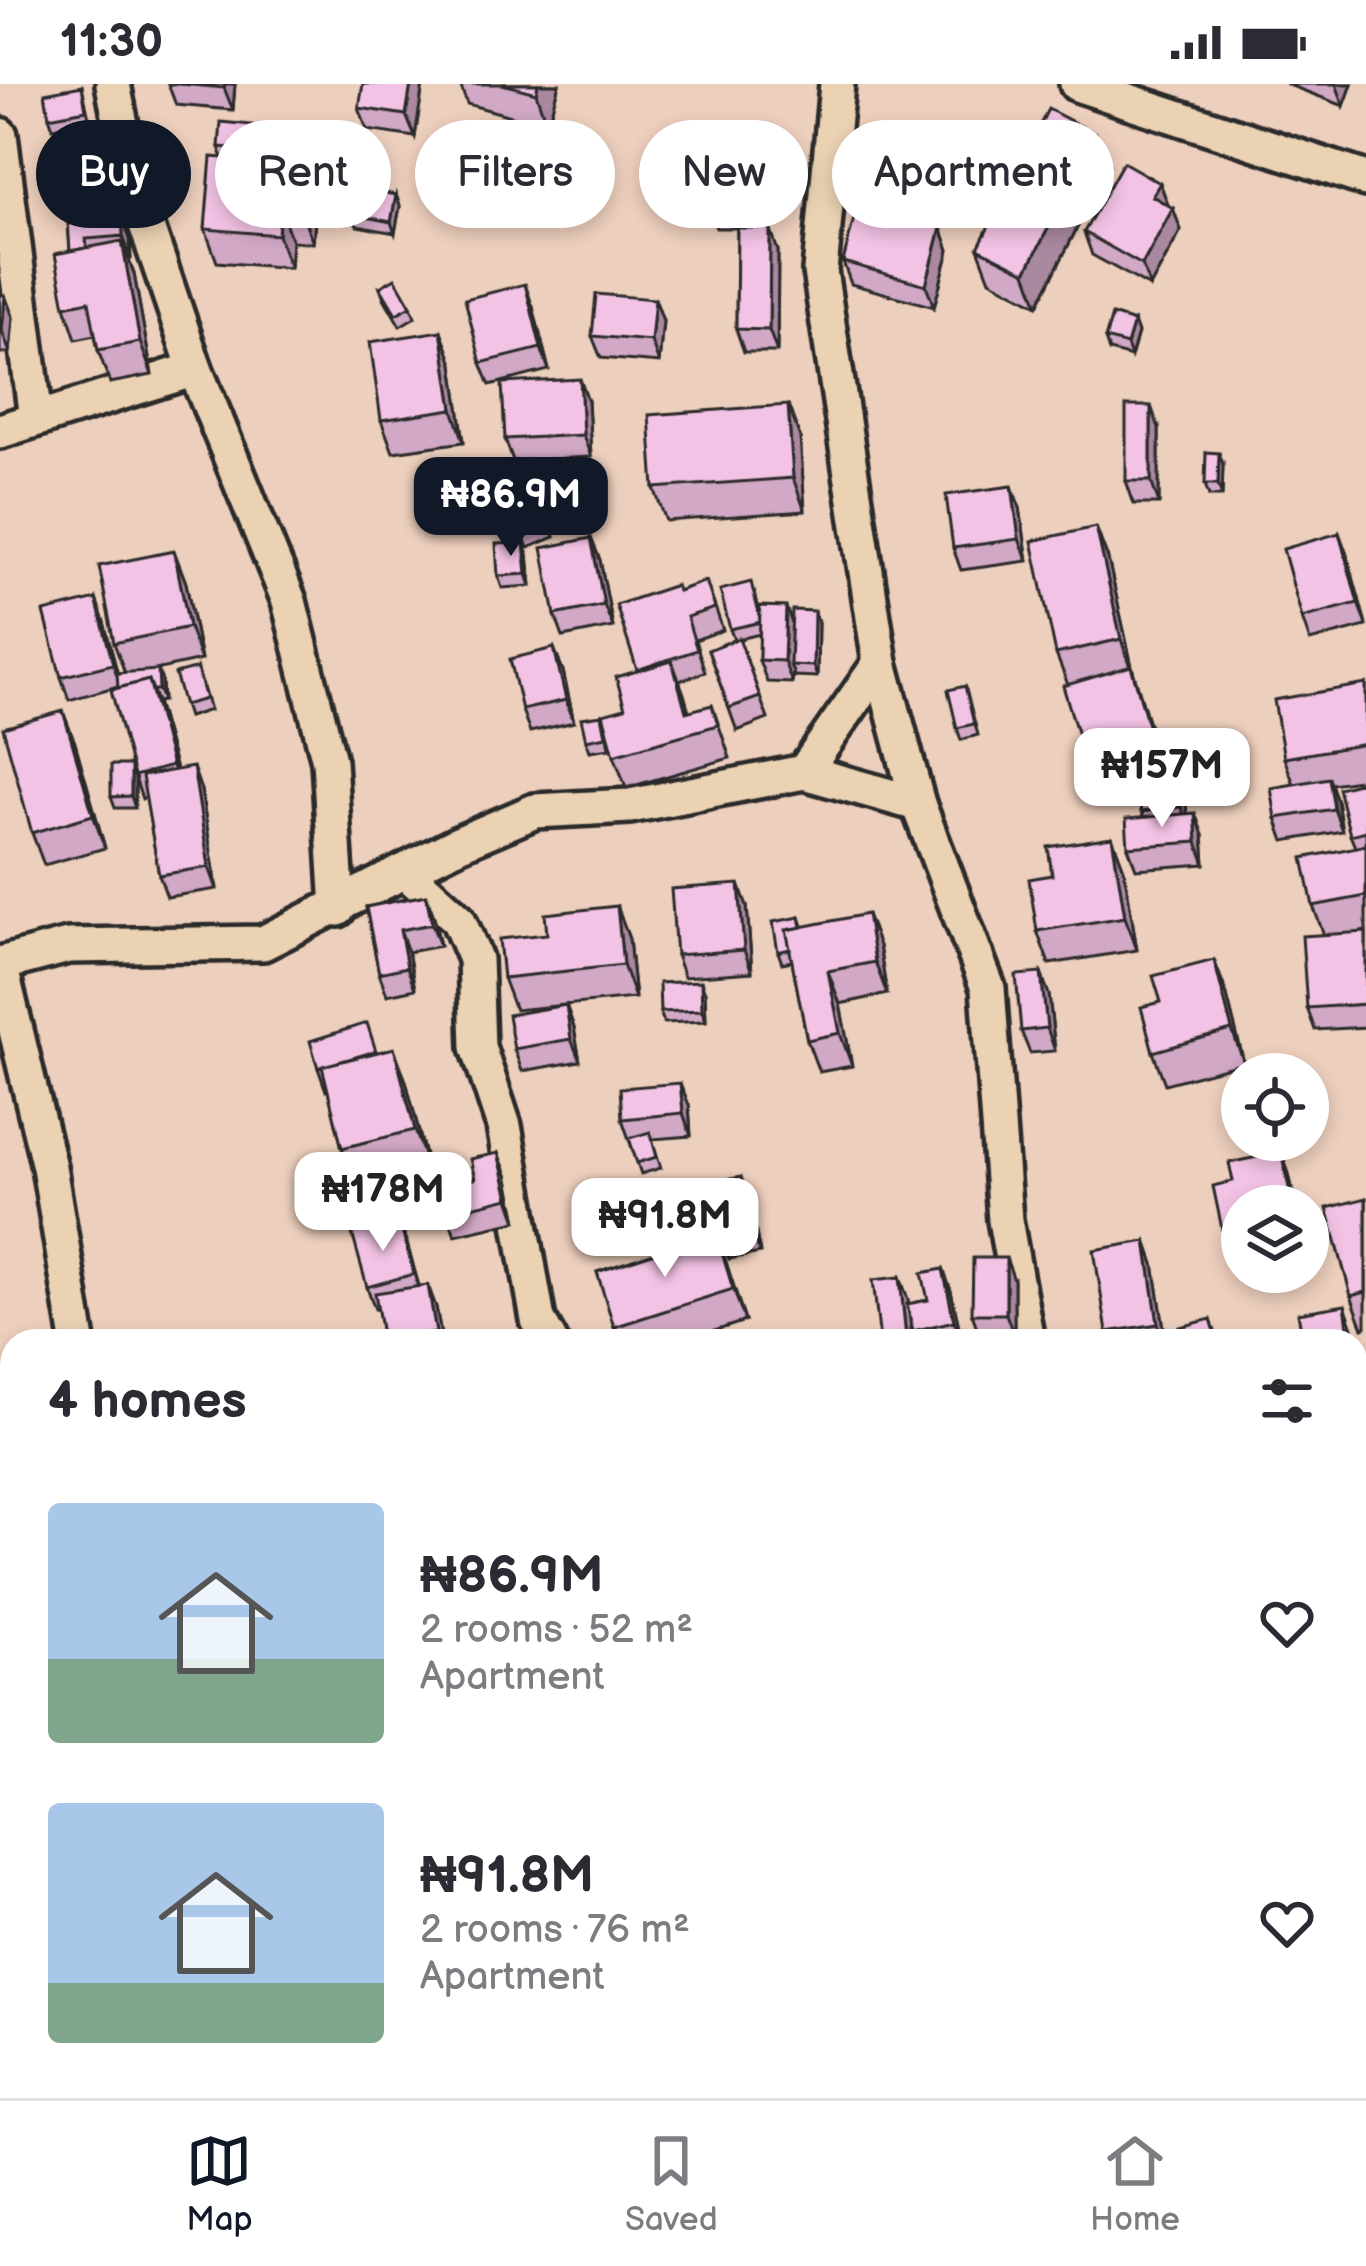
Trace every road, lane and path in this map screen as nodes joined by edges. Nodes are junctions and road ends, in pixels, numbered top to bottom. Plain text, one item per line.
1 (112, 84) edge
2 (837, 84) edge
3 (1077, 84) edge
4 (0, 135) edge
5 (1366, 179) edge
6 (195, 369) junction
7 (37, 419) junction
8 (0, 431) edge
9 (880, 663) junction
10 (804, 772) junction
11 (918, 803) junction
12 (407, 873) junction
13 (338, 909) junction
14 (76, 1329) edge
15 (543, 1329) edge
16 (1025, 1329) edge

1 - 6 street
2 - 9 street
3 - 5 street
4 - 7 street
6 - 7 street
6 - 13 street
7 - 8 street
9 - 10 street
9 - 11 street
10 - 11 street
10 - 12 street
11 - 16 street
12 - 13 street
12 - 15 street
13 - 14 street

